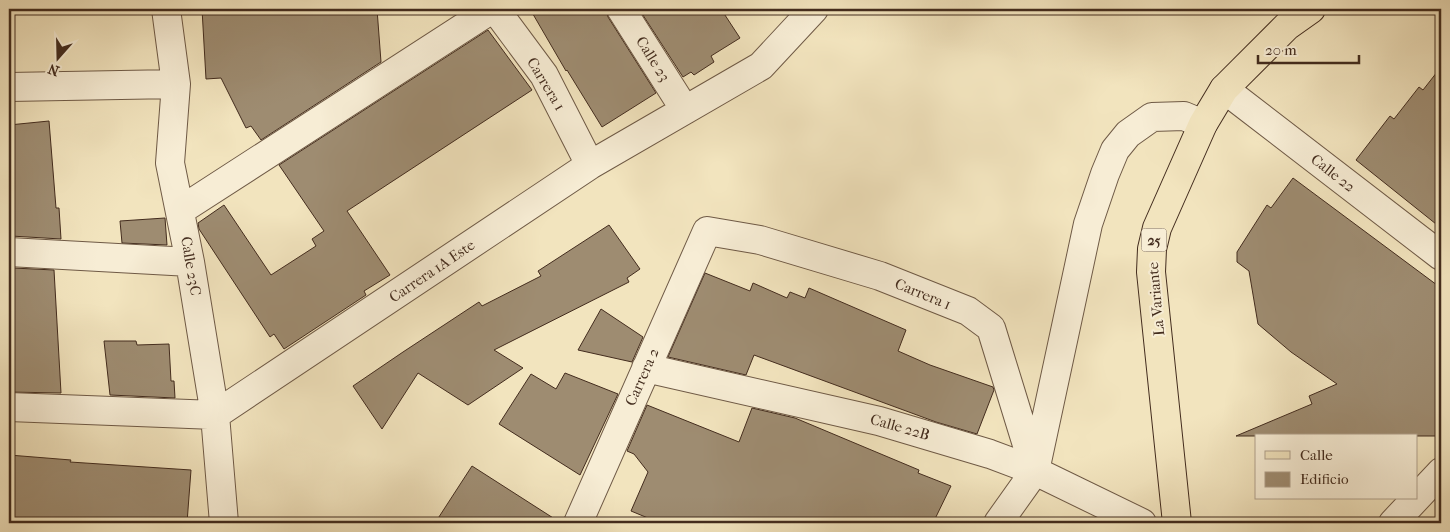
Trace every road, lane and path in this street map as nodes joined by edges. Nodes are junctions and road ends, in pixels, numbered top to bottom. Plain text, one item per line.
1 (166, 9) edge
2 (494, 9) edge
3 (621, 9) edge
4 (814, 9) edge
5 (1311, 9) edge
6 (176, 84) junction
7 (9, 87) edge
8 (1224, 89) junction
9 (685, 110) junction
10 (1203, 124) junction
11 (590, 165) junction
12 (181, 210) junction
13 (706, 231) joint
14 (9, 252) edge
15 (1441, 256) edge
16 (190, 262) junction
17 (646, 368) junction
18 (9, 407) edge
19 (215, 415) junction
20 (1035, 471) junction
21 (1441, 472) edge
22 (1418, 496) edge
23 (1415, 500) edge
24 (224, 523) edge
25 (578, 523) edge
26 (998, 523) edge
27 (1142, 523) edge
28 (1178, 523) edge
29 (1393, 523) edge

1 - 6 street, Calle 23C
2 - 11 street, Carrera 1
2 - 12 street
3 - 9 street, Calle 23
4 - 9 street, Carrera 1A Este
5 - 8 main road, La Variante / 25
6 - 7 street
6 - 12 street, Calle 23C
8 - 10 main road, La Variante / 25
8 - 15 street, Calle 22
9 - 11 street, Carrera 1A Este
10 - 20 street
10 - 28 main road, La Variante / 25
11 - 19 street, Carrera 1A Este
12 - 16 street, Calle 23C
13 - 17 street, Carrera 2
13 - 20 street, Carrera 1
14 - 16 street
16 - 19 street, Calle 23C
17 - 20 street, Calle 22B
17 - 25 street, Carrera 2
18 - 19 street
19 - 24 street, Calle 23C
20 - 26 street
20 - 27 street, Calle 22B
21 - 22 street
23 - 29 street

